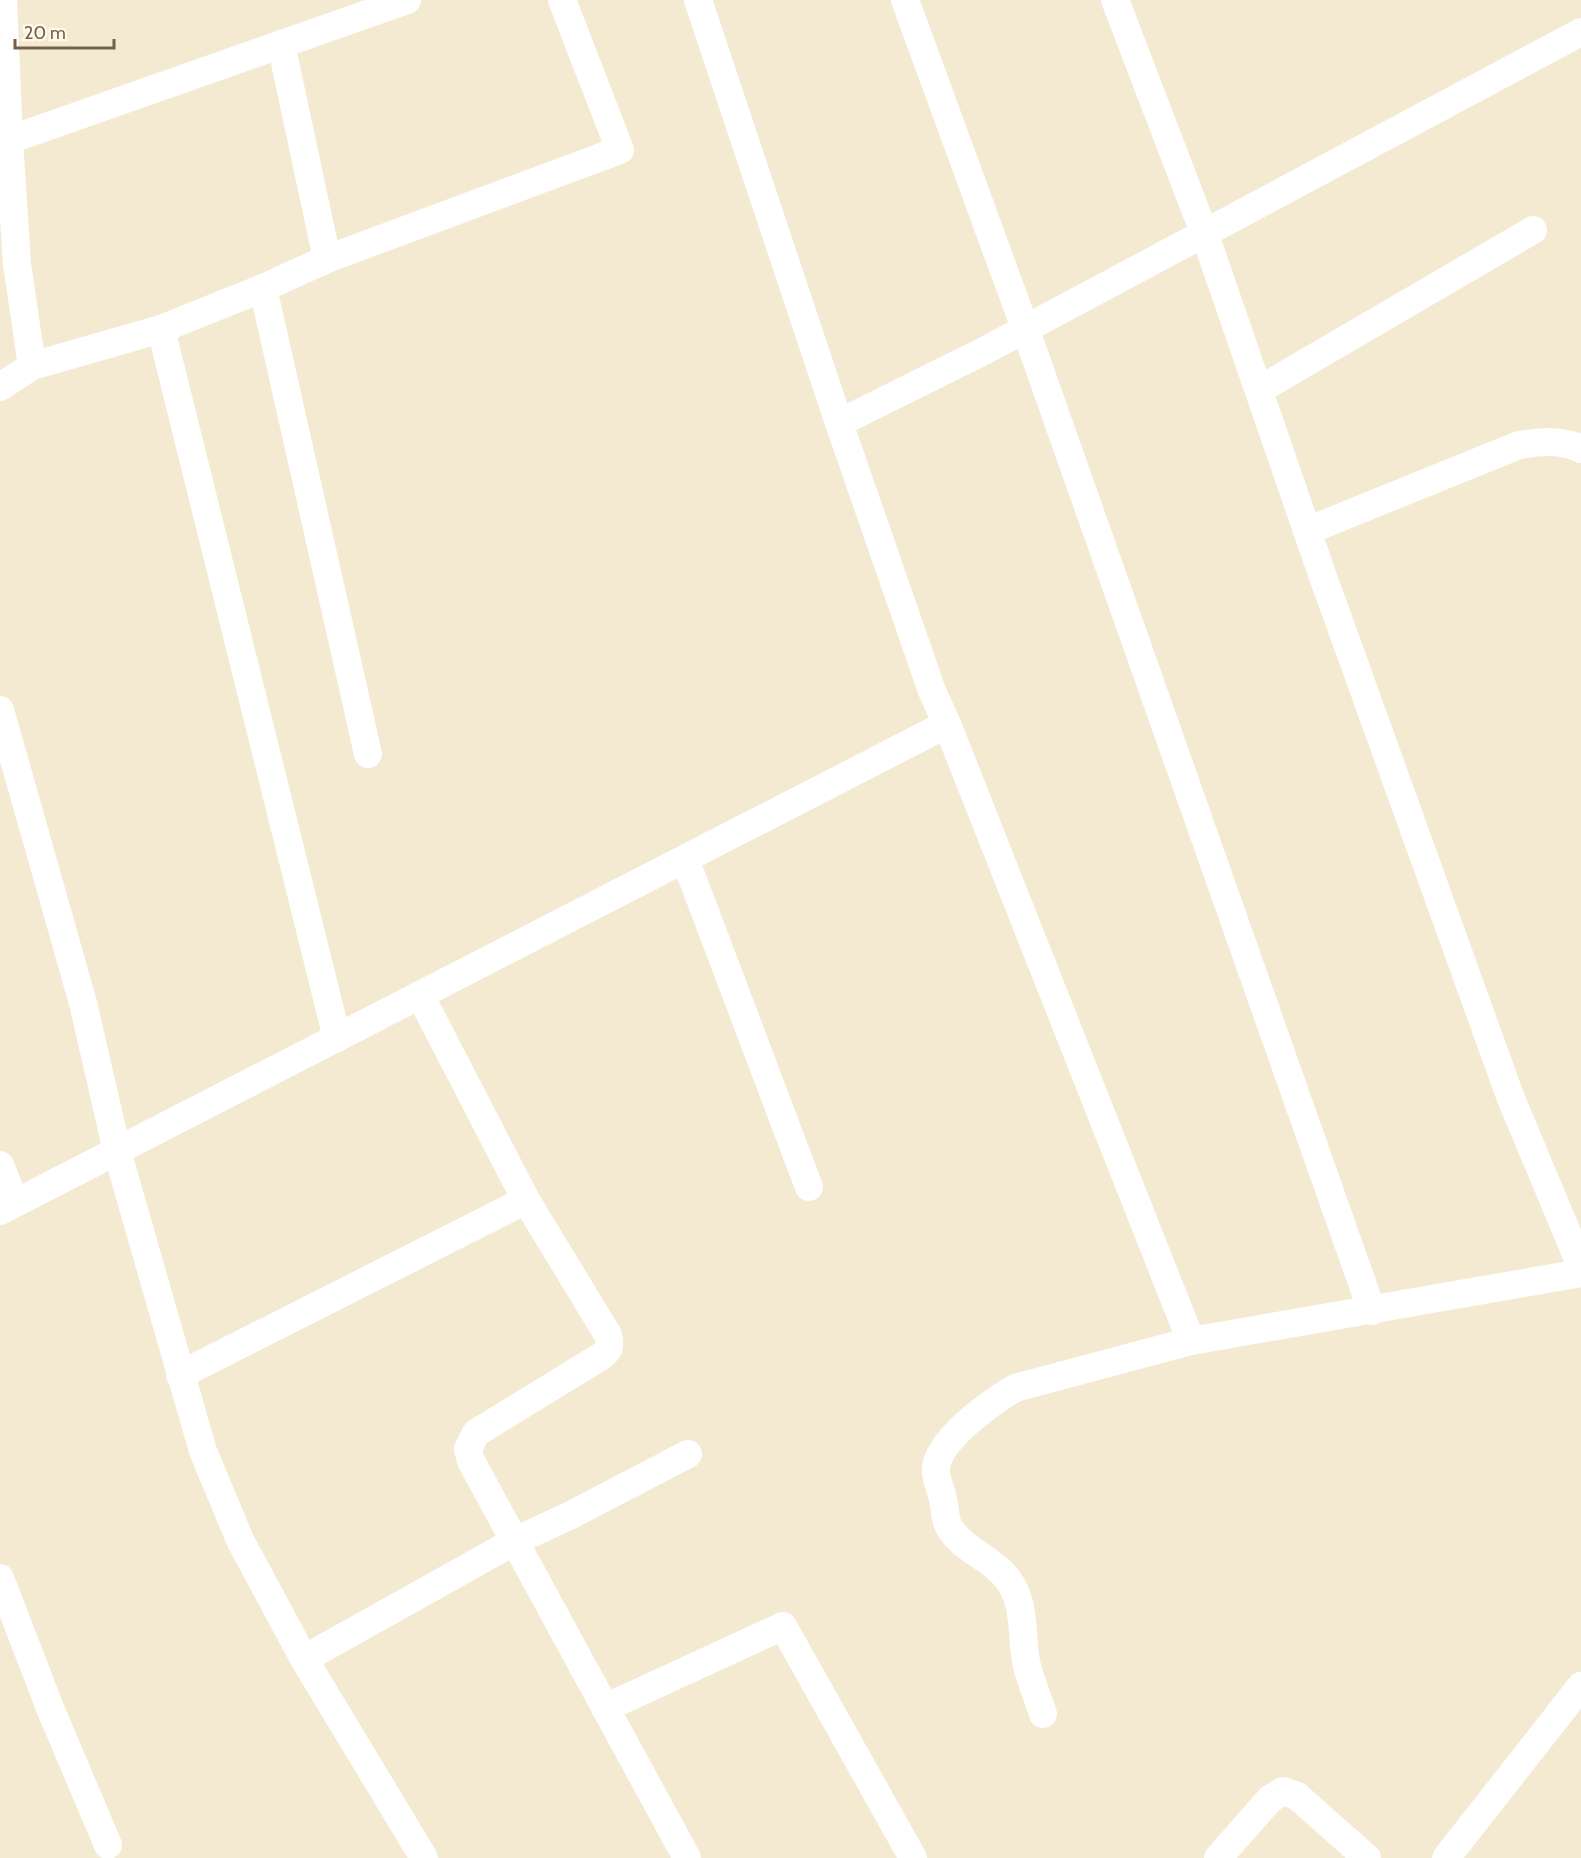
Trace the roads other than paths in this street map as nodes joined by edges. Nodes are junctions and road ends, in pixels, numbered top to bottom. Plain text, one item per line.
1 (3, 0) edge
2 (407, 0) edge
3 (562, 0) edge
4 (698, 0) edge
5 (905, 0) edge
6 (1115, 0) edge
7 (1581, 32) edge
8 (281, 44) junction
9 (9, 140) junction
10 (1533, 230) dead end
11 (1205, 235) junction
12 (327, 259) junction
13 (263, 288) junction
14 (1025, 328) junction
15 (161, 329) junction
16 (32, 366) junction
17 (0, 387) edge
18 (1259, 390) junction
19 (839, 423) junction
20 (1581, 449) edge
21 (1307, 531) junction
22 (0, 710) edge
23 (947, 724) junction
24 (368, 754) dead end
25 (685, 859) junction
26 (420, 995) junction
27 (337, 1038) junction
28 (117, 1151) junction
29 (0, 1166) edge
30 (809, 1187) dead end
31 (526, 1200) junction
32 (7, 1207) edge
33 (1581, 1266) edge
34 (1581, 1273) edge
35 (1372, 1311) junction
36 (1191, 1341) junction
37 (180, 1375) junction
38 (688, 1454) dead end
39 (515, 1541) junction
40 (0, 1578) edge
41 (304, 1659) junction
42 (1581, 1686) edge
43 (605, 1708) junction
44 (1043, 1714) dead end
45 (108, 1845) dead end
46 (424, 1858) edge
47 (687, 1858) edge
48 (913, 1858) edge
49 (1218, 1858) edge
50 (1367, 1858) edge
51 (1446, 1858) edge

1 - 9 street
2 - 8 street
3 - 12 street
4 - 19 street
5 - 14 street
6 - 11 street
7 - 11 street
8 - 9 street
8 - 12 street
9 - 16 street
10 - 18 street
11 - 14 street
11 - 18 street
12 - 13 street
13 - 15 street
13 - 24 street
14 - 19 street
14 - 35 street
15 - 16 street
15 - 27 street
16 - 17 street
18 - 21 street
19 - 23 street
20 - 21 street
21 - 33 street
22 - 28 street
23 - 25 street
23 - 36 street
25 - 26 street
25 - 30 street
26 - 27 street
26 - 31 street
27 - 28 street
28 - 32 street
28 - 37 street
29 - 32 street
31 - 37 street
31 - 39 street
34 - 35 street
35 - 36 street
36 - 44 street
37 - 41 street
38 - 39 street
39 - 41 street
39 - 43 street
40 - 45 street
41 - 46 street
42 - 51 street
43 - 47 street
43 - 48 street
49 - 50 street

